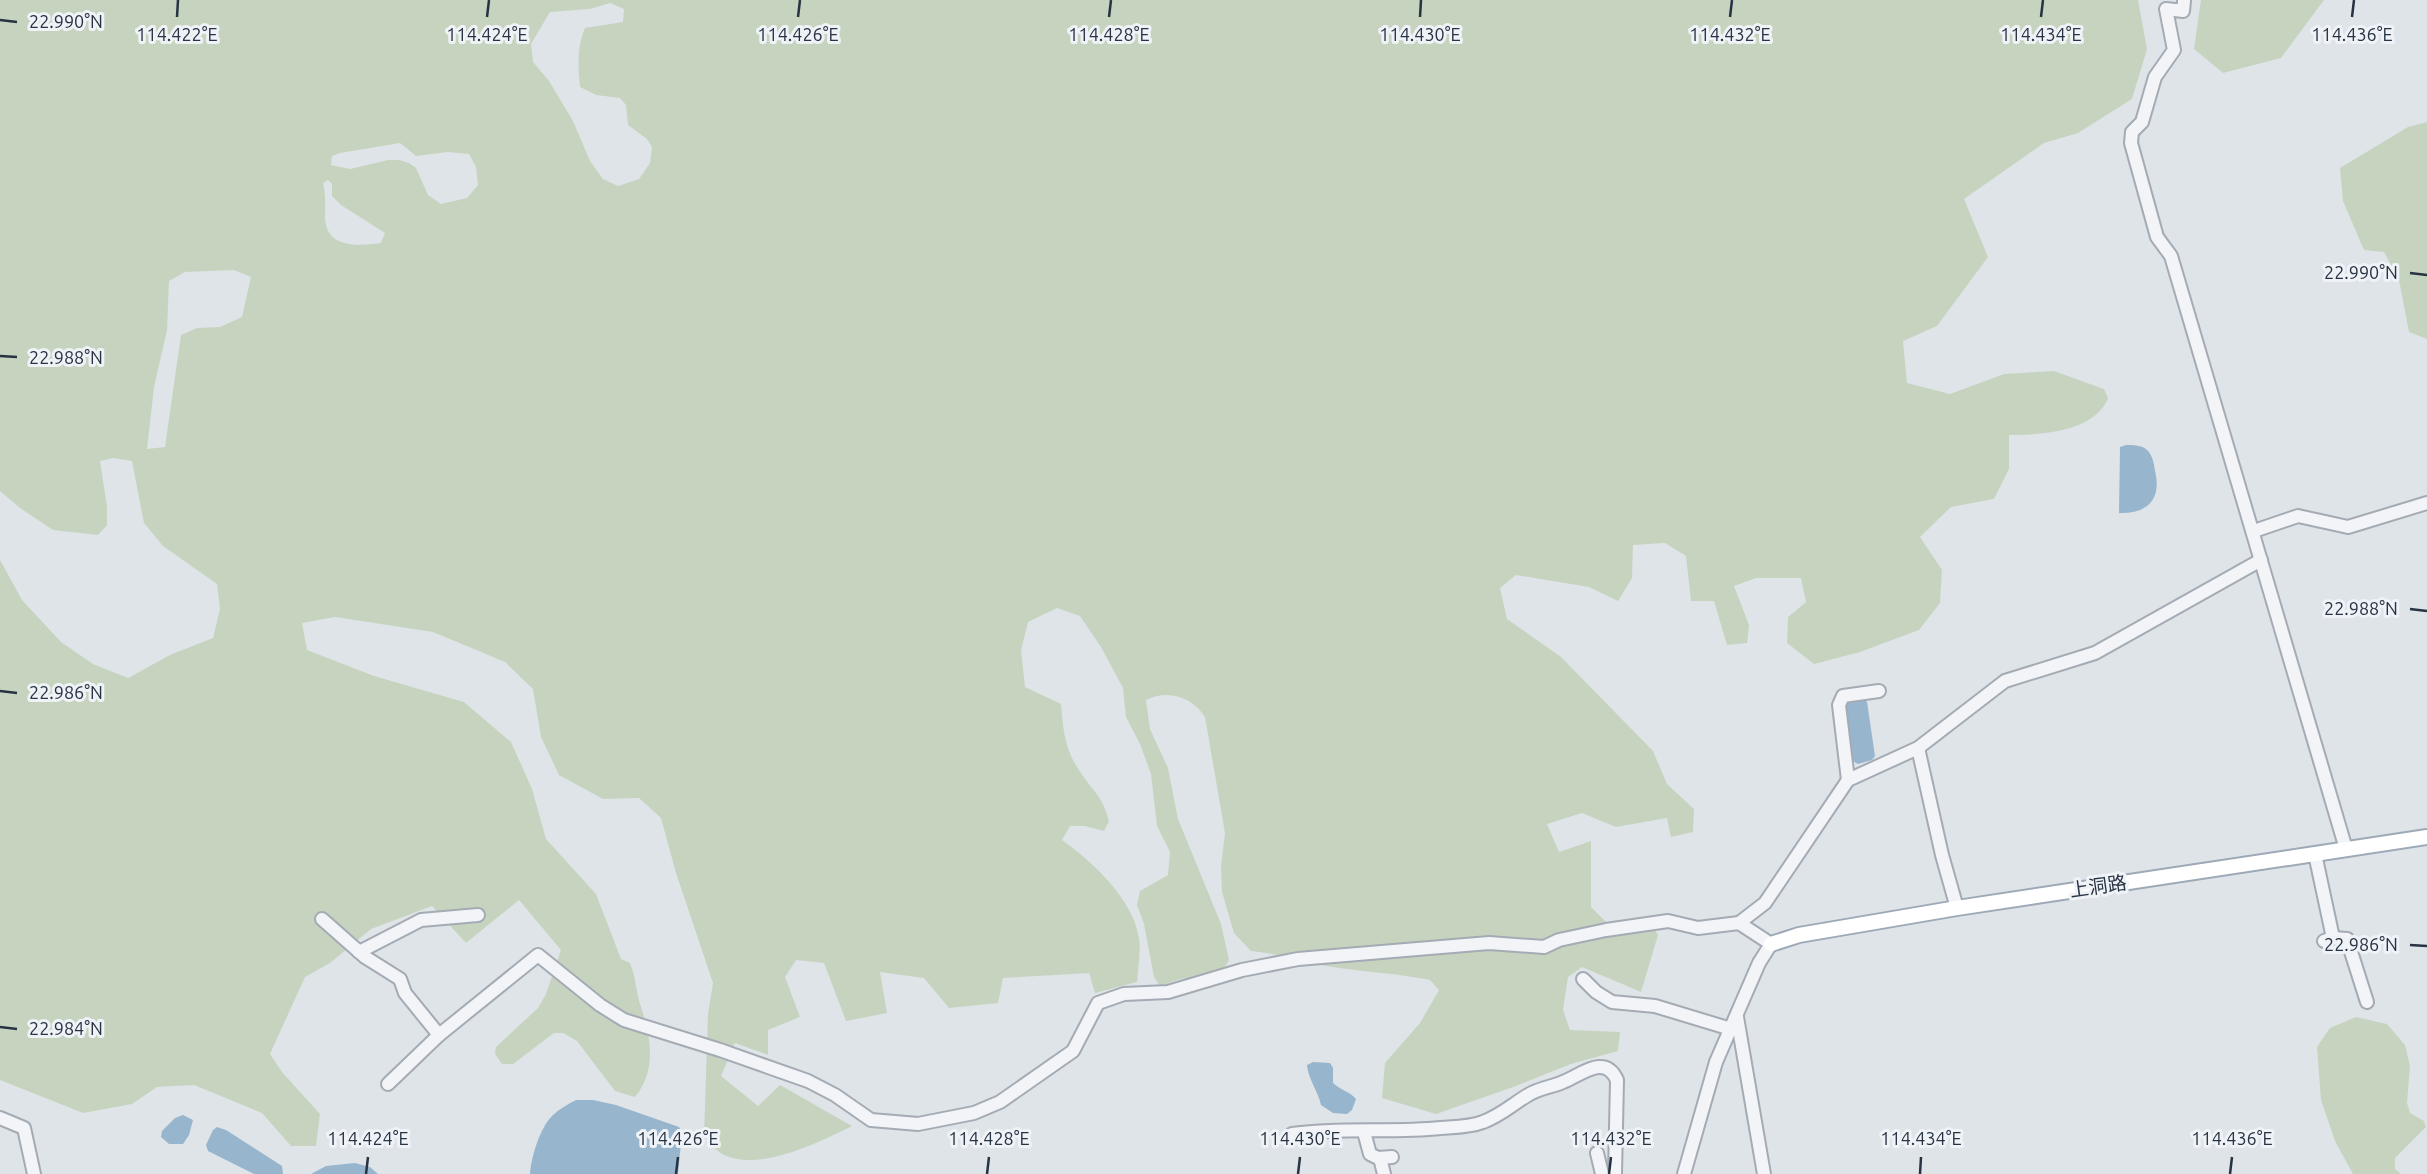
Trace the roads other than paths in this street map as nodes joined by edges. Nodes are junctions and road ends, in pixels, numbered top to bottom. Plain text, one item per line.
1 (2184, 1) edge
2 (2427, 503) edge
3 (2253, 531) junction
4 (2261, 560) junction
5 (1879, 691) dead end
6 (1918, 748) junction
7 (1848, 780) junction
8 (2427, 837) edge
9 (2346, 849) junction
10 (2315, 854) junction
11 (1957, 908) junction
12 (478, 915) dead end
13 (322, 919) dead end
14 (1740, 923) junction
15 (1772, 944) junction
16 (359, 952) junction
17 (1583, 979) dead end
18 (2367, 1002) dead end
19 (1737, 1016) junction
20 (1731, 1029) junction
21 (439, 1035) junction
22 (388, 1084) dead end
23 (0, 1118) edge
24 (1364, 1132) junction
25 (1292, 1134) dead end
26 (1597, 1153) dead end
27 (34, 1174) edge
28 (1384, 1174) edge
29 (1602, 1174) edge
30 (1615, 1174) edge
31 (1684, 1174) edge
32 (1764, 1174) edge

1 - 3 street
2 - 3 street
3 - 4 street
4 - 6 street
4 - 9 street
5 - 7 street
6 - 7 street
6 - 11 street
7 - 14 street
8 - 9 main road, 上洞路
9 - 10 main road, 上洞路
10 - 11 main road, 上洞路
10 - 18 street
11 - 15 main road, 上洞路
12 - 16 street
13 - 16 street
14 - 15 street
14 - 21 street
15 - 19 street
16 - 21 street
17 - 20 street
19 - 20 street
19 - 32 street
20 - 31 street
21 - 22 street
23 - 27 street
24 - 25 street
24 - 28 street
24 - 30 street
26 - 29 street

